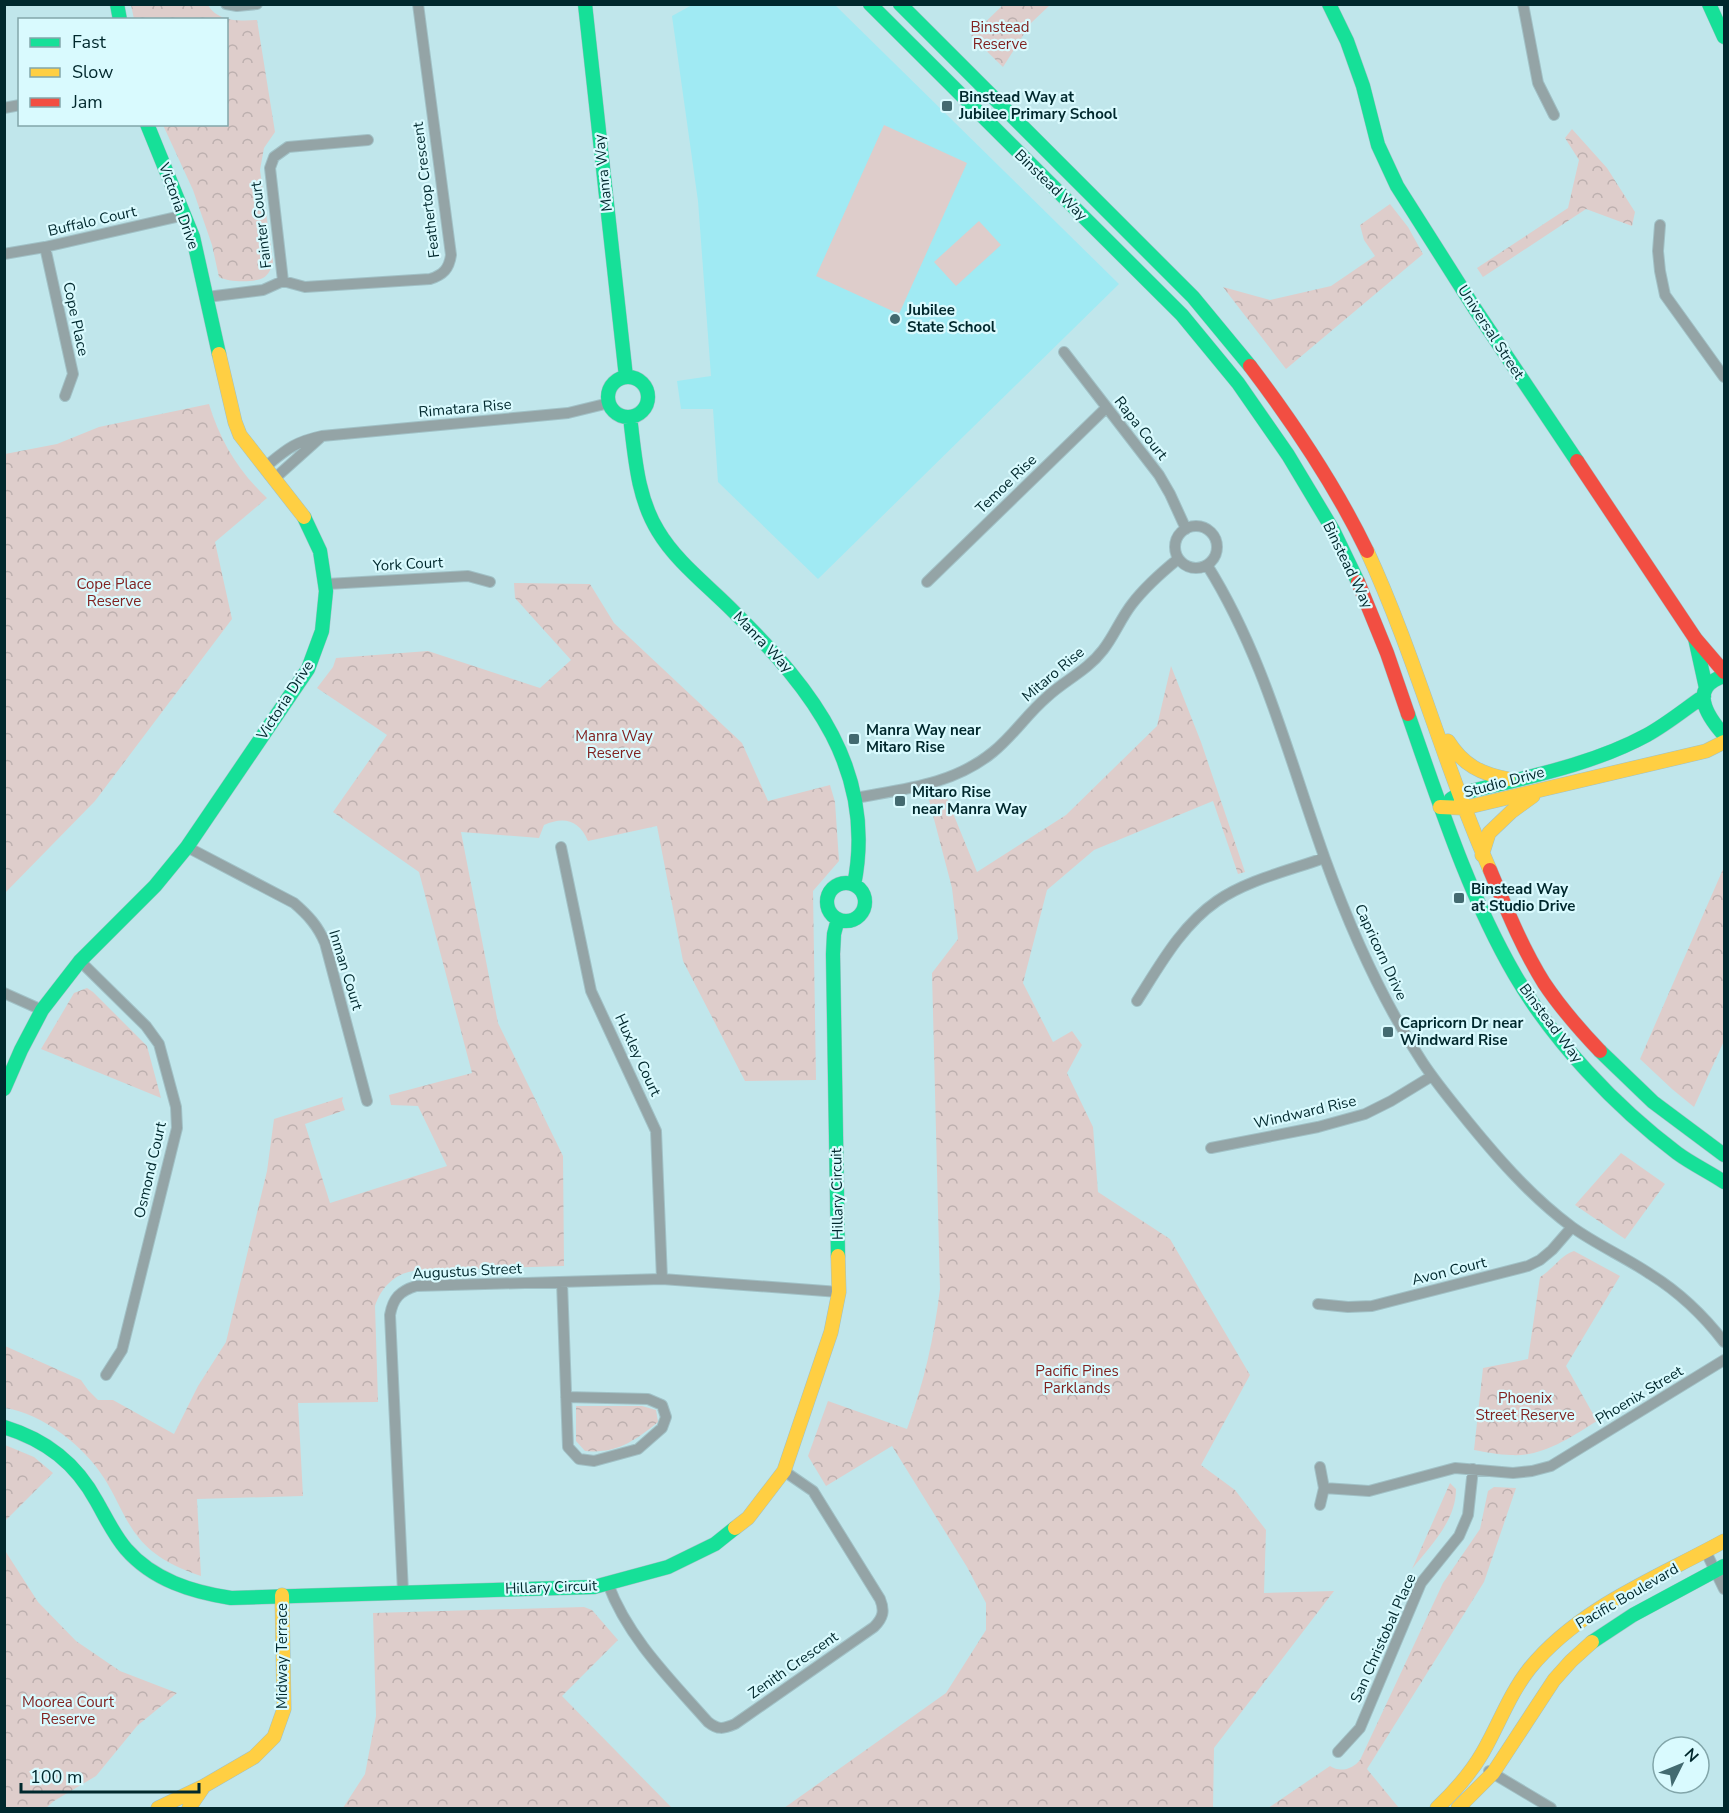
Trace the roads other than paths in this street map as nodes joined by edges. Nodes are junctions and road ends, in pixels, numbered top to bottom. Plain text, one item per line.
1 (226, 4) edge
2 (257, 4) edge
3 (418, 4) edge
4 (585, 4) edge
5 (870, 4) edge
6 (900, 4) edge
7 (1329, 4) edge
8 (1523, 4) edge
9 (1708, 4) edge
10 (1725, 37) edge
11 (1554, 115) dead end
12 (148, 126) edge
13 (368, 140) dead end
14 (185, 215) junction
15 (1660, 225) dead end
16 (45, 247) junction
17 (4, 254) edge
18 (283, 281) junction
19 (207, 297) junction
20 (1064, 352) dead end
21 (626, 376) junction
22 (1725, 377) edge
23 (65, 396) dead end
24 (609, 403) junction
25 (1106, 408) junction
26 (630, 417) junction
27 (322, 436) junction
28 (265, 467) junction
29 (274, 479) junction
30 (1186, 529) junction
31 (1178, 559) junction
32 (1207, 565) junction
33 (490, 582) dead end
34 (927, 582) dead end
35 (327, 584) junction
36 (1695, 638) junction
37 (1725, 674) edge
38 (1705, 692) junction
39 (1431, 713) junction
40 (1725, 735) edge
41 (1725, 742) edge
42 (1511, 780) junction
43 (1540, 791) junction
44 (1459, 794) junction
45 (855, 798) junction
46 (1440, 807) junction
47 (1464, 808) junction
48 (188, 847) junction
49 (561, 847) dead end
50 (1482, 855) junction
51 (1324, 858) junction
52 (854, 885) junction
53 (838, 919) junction
54 (80, 961) junction
55 (4, 993) edge
56 (1137, 1001) dead end
57 (42, 1010) junction
58 (1432, 1076) junction
59 (4, 1089) edge
60 (367, 1101) dead end
61 (1211, 1148) dead end
62 (1725, 1155) edge
63 (1725, 1182) edge
64 (1572, 1227) junction
65 (662, 1279) junction
66 (562, 1282) junction
67 (839, 1292) junction
68 (1318, 1304) dead end
69 (1725, 1342) edge
70 (1725, 1360) edge
71 (105, 1375) dead end
72 (567, 1397) junction
73 (4, 1427) edge
74 (1320, 1467) dead end
75 (1473, 1469) junction
76 (784, 1472) junction
77 (1324, 1488) junction
78 (1320, 1505) dead end
79 (1725, 1541) edge
80 (1706, 1552) junction
81 (1720, 1568) edge
82 (608, 1584) junction
83 (1725, 1589) edge
84 (403, 1592) junction
85 (282, 1595) junction
86 (1338, 1752) dead end
87 (1476, 1763) junction
88 (1493, 1773) junction
89 (204, 1786) junction
90 (158, 1809) edge
91 (189, 1809) edge
92 (1437, 1809) edge
93 (1458, 1809) edge
94 (1551, 1809) edge

1 - 2 street
3 - 18 street, Feathertop Crescent
4 - 21 street, Manra Way
5 - 46 street, Binstead Way
6 - 39 street, Binstead Way
7 - 36 street, Universal Street
8 - 11 street
9 - 10 street
12 - 14 street, Victoria Drive
13 - 18 street, Fainter Court
14 - 16 street, Buffalo Court
14 - 19 street, Victoria Drive
15 - 22 street
16 - 17 street, Buffalo Court
16 - 23 street, Cope Place
18 - 19 street
19 - 28 street, Victoria Drive
20 - 25 street, Rapa Court
21 - 24 street
21 - 26 street
24 - 26 street
24 - 27 street, Rimatara Rise
25 - 30 street, Rapa Court
25 - 34 street, Temoe Rise
26 - 45 street, Manra Way
27 - 28 street, Rimatara Rise
27 - 29 street
28 - 29 street, Victoria Drive
29 - 35 street, Victoria Drive
30 - 31 street
30 - 32 street
31 - 32 street
31 - 45 street, Mitaro Rise
32 - 51 street, Capricorn Drive
33 - 35 street, York Court
35 - 48 street, Victoria Drive
36 - 37 street, Universal Street
36 - 38 street, Universal Street
37 - 38 street, Studio Drive
38 - 40 street, Universal Street
38 - 42 street, Studio Drive
39 - 42 street
39 - 44 street, Binstead Way
41 - 43 street, Studio Drive
42 - 44 street, Studio Drive
43 - 47 street, Studio Drive
43 - 50 street
44 - 46 street, Studio Drive
44 - 47 street, Binstead Way
45 - 52 street, Manra Way
46 - 47 street, Studio Drive
46 - 63 street, Binstead Way
47 - 50 street, Binstead Way
48 - 54 street, Victoria Drive
48 - 60 street, Inman Court
49 - 65 street, Huxley Court
50 - 62 street, Binstead Way
51 - 56 street
51 - 58 street, Capricorn Drive
52 - 53 street
52 - 53 street
53 - 67 street, Hillary Circuit
54 - 57 street, Victoria Drive
54 - 71 street, Osmond Court
55 - 57 street
57 - 59 street, Victoria Drive
58 - 61 street, Windward Rise
58 - 64 street, Capricorn Drive
64 - 68 street, Avon Court
64 - 69 street, Capricorn Drive
65 - 66 street, Augustus Street
65 - 67 street, Augustus Street
66 - 72 street
66 - 84 street, Augustus Street
67 - 76 street, Hillary Circuit
70 - 75 street, Phoenix Street
72 - 72 street
73 - 85 street, Hillary Circuit
74 - 77 street
75 - 77 street, Phoenix Street
75 - 86 street, San Christobal Place
76 - 82 street, Hillary Circuit
76 - 82 street, Zenith Crescent
77 - 78 street
79 - 80 street, Pacific Boulevard
80 - 81 street
80 - 87 street, Pacific Boulevard
81 - 83 street
81 - 88 street, Pacific Boulevard
82 - 84 street, Hillary Circuit
84 - 85 street, Hillary Circuit
85 - 89 street, Midway Terrace
87 - 88 street
87 - 92 street, Pacific Boulevard
88 - 93 street, Pacific Boulevard
88 - 94 street
89 - 90 street, Midway Terrace
89 - 91 street, Midway Terrace

